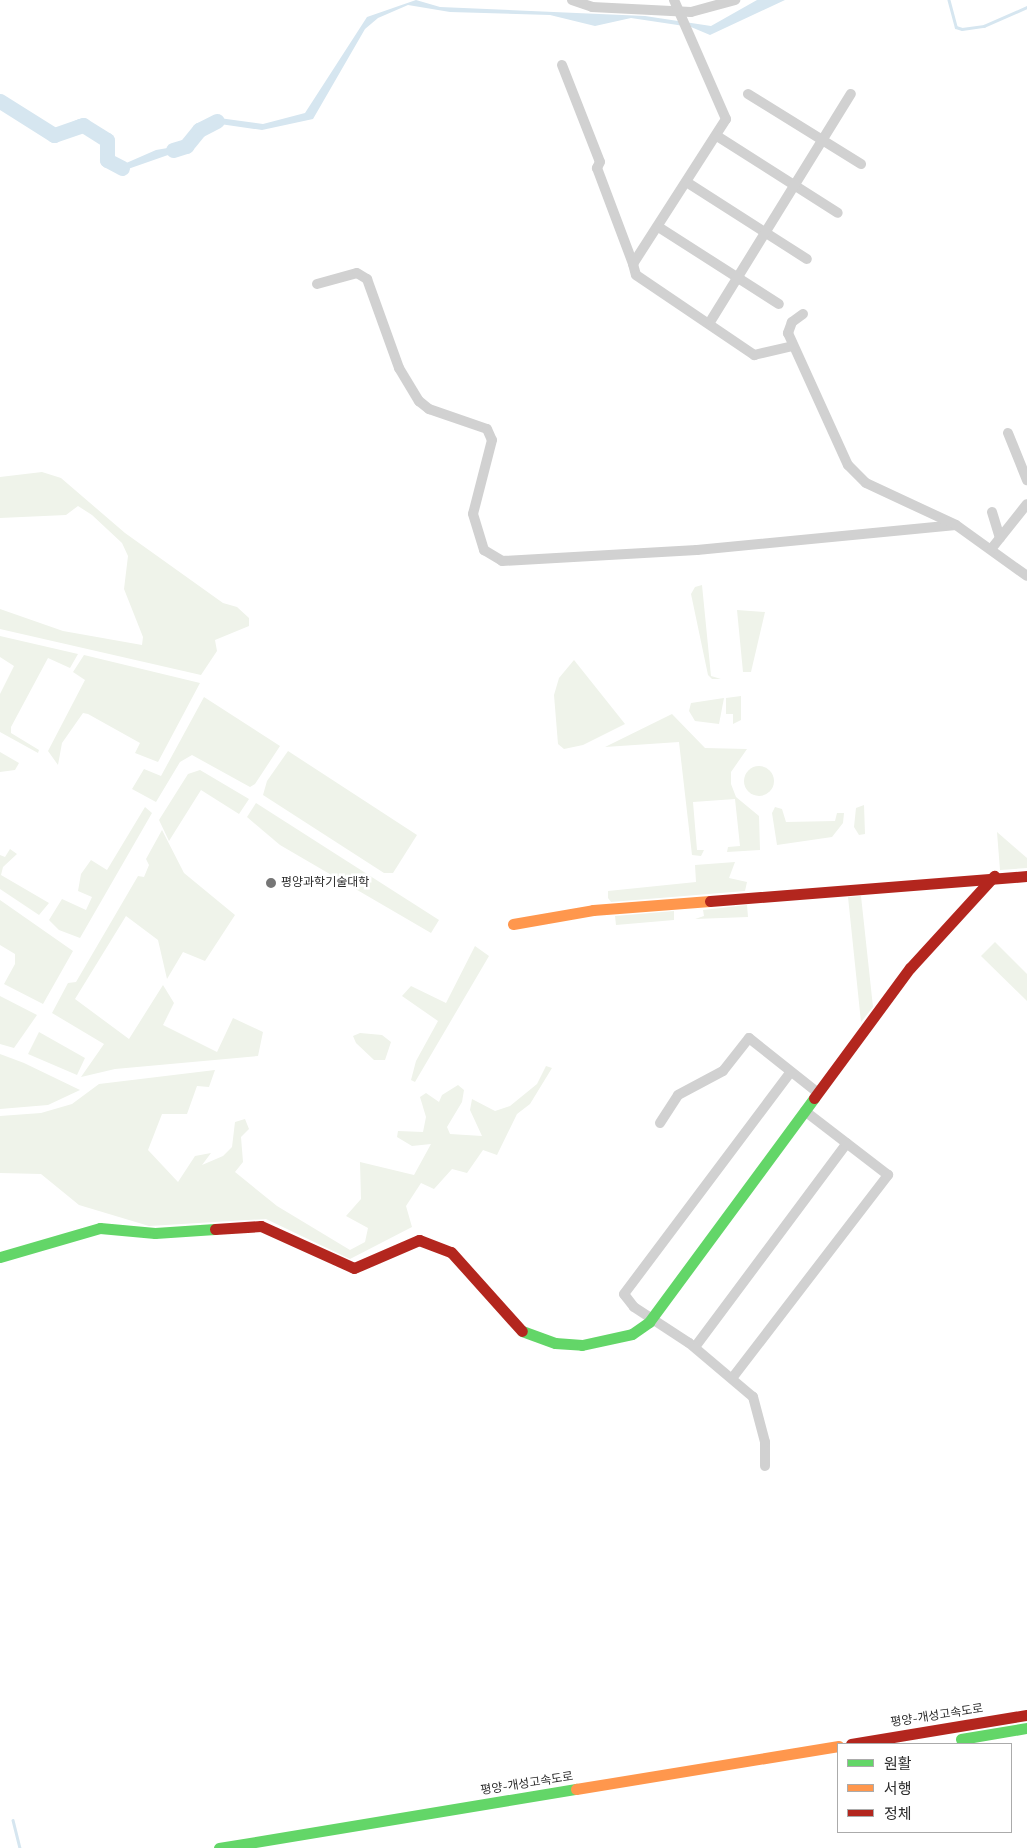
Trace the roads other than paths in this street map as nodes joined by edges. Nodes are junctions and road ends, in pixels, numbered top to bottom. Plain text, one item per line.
1 (572, 0) edge
2 (674, 0) edge
3 (735, 0) edge
4 (678, 12) junction
5 (562, 65) dead end
6 (748, 94) dead end
7 (851, 94) dead end
8 (717, 136) junction
9 (821, 140) junction
10 (861, 164) dead end
11 (688, 183) junction
12 (793, 187) junction
13 (838, 213) dead end
14 (660, 228) junction
15 (766, 232) junction
16 (807, 258) dead end
17 (633, 264) junction
18 (736, 277) junction
19 (317, 284) dead end
20 (779, 304) dead end
21 (803, 314) dead end
22 (710, 322) junction
23 (793, 346) junction
24 (1008, 433) dead end
25 (1027, 480) edge
26 (1027, 504) edge
27 (992, 512) dead end
28 (956, 525) junction
29 (1000, 538) junction
30 (992, 548) junction
31 (1027, 576) edge
32 (994, 876) junction
33 (1027, 876) edge
34 (513, 924) dead end
35 (790, 1073) junction
36 (817, 1092) junction
37 (806, 1111) junction
38 (660, 1123) dead end
39 (847, 1143) junction
40 (0, 1257) edge
41 (651, 1319) junction
42 (695, 1347) junction
43 (733, 1377) junction
44 (765, 1466) dead end
45 (1027, 1715) edge
46 (1027, 1728) edge
47 (857, 1743) edge
48 (932, 1743) edge
49 (837, 1746) edge
50 (837, 1758) edge
51 (219, 1848) edge
52 (281, 1848) edge

1 - 4 street
2 - 4 street
3 - 4 street
4 - 8 street
5 - 17 street
6 - 9 street
7 - 9 street
8 - 11 street
8 - 12 street
9 - 10 street
9 - 12 street
11 - 14 street
11 - 15 street
12 - 13 street
12 - 15 street
14 - 17 street
14 - 18 street
15 - 16 street
15 - 18 street
17 - 22 street
18 - 20 street
18 - 22 street
19 - 28 street
21 - 23 street
22 - 23 street
23 - 28 street
24 - 25 street
26 - 29 street
27 - 29 street
28 - 30 street
29 - 30 street
30 - 31 street
32 - 33 main road
32 - 34 main road
32 - 36 main road
35 - 36 street
35 - 38 street
35 - 41 street
36 - 37 main road
37 - 39 street
37 - 41 main road
39 - 42 street
39 - 43 street
40 - 41 main road
41 - 42 street
42 - 43 street
43 - 44 street
45 - 47 main road, 평양-개성고속도로
46 - 48 main road
49 - 51 main road, 평양-개성고속도로
50 - 52 main road, 평양-개성고속도로

